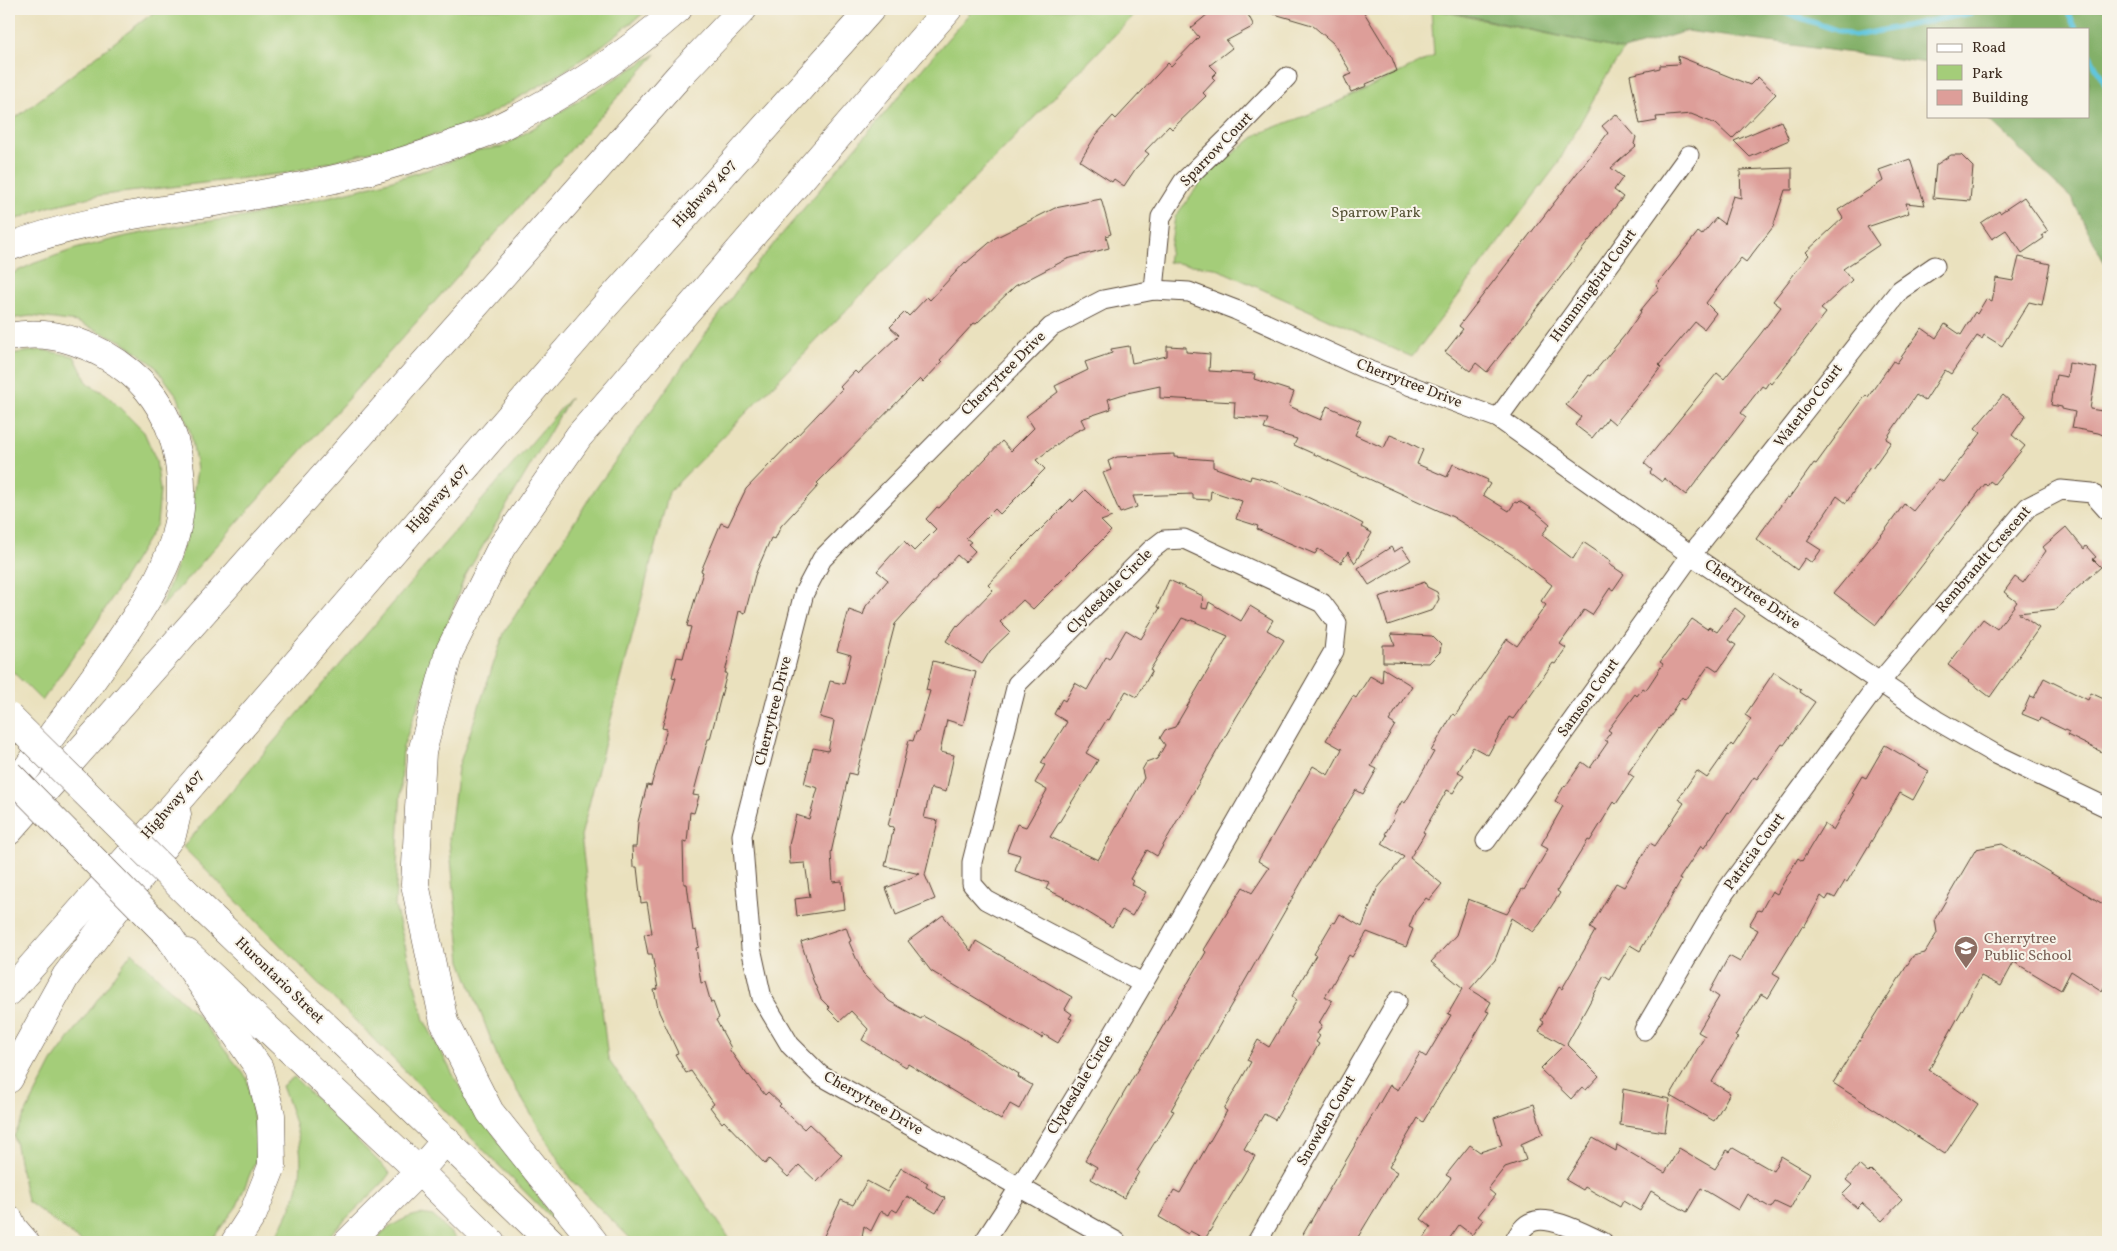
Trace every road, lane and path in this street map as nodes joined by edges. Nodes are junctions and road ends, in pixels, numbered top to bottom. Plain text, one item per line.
1 (678, 9) edge
2 (743, 9) edge
3 (871, 9) edge
4 (948, 9) edge
5 (1286, 77) dead end
6 (1690, 155) dead end
7 (9, 247) edge
8 (1936, 266) dead end
9 (1154, 290) junction
10 (9, 337) edge
11 (1498, 418) junction
12 (2108, 511) edge
13 (1691, 555) junction
14 (1879, 682) junction
15 (9, 717) edge
16 (9, 774) edge
17 (9, 792) edge
18 (181, 797) junction
19 (2108, 808) edge
20 (9, 831) edge
21 (1486, 841) dead end
22 (168, 935) junction
23 (1142, 983) junction
24 (9, 992) edge
25 (1397, 1001) dead end
26 (1644, 1030) dead end
27 (9, 1079) edge
28 (446, 1140) junction
29 (419, 1171) junction
30 (1020, 1187) junction
31 (9, 1219) edge
32 (25, 1242) edge
33 (235, 1242) edge
34 (348, 1242) edge
35 (491, 1242) edge
36 (551, 1242) edge
37 (594, 1242) edge
38 (984, 1242) edge
39 (1117, 1242) edge
40 (1257, 1242) edge
41 (1514, 1242) edge
42 (1603, 1242) edge

1 - 7 main road
2 - 20 main road
3 - 18 main road, Highway 407
4 - 37 main road
5 - 9 street, Sparrow Court
6 - 11 street, Hummingbird Court
8 - 13 street, Waterloo Court
9 - 11 street, Cherrytree Drive
9 - 30 street, Cherrytree Drive
10 - 17 main road
11 - 13 street, Cherrytree Drive
12 - 14 street, Rembrandt Crescent
13 - 14 street, Cherrytree Drive
13 - 21 street, Samson Court
14 - 19 street, Cherrytree Drive
14 - 26 street, Patricia Court
15 - 28 main road, Hurontario Street, bridge
16 - 22 main road, bridge
18 - 24 main road, Highway 407
18 - 27 main road
22 - 29 main road
22 - 33 main road
23 - 23 street, Clydesdale Circle
23 - 30 street, Clydesdale Circle
25 - 40 street, Snowden Court
28 - 29 main road
28 - 36 main road, Hurontario Street
29 - 34 main road
29 - 35 main road
30 - 38 street, Clydesdale Circle
30 - 39 street, Cherrytree Drive
31 - 32 main road
41 - 42 street

